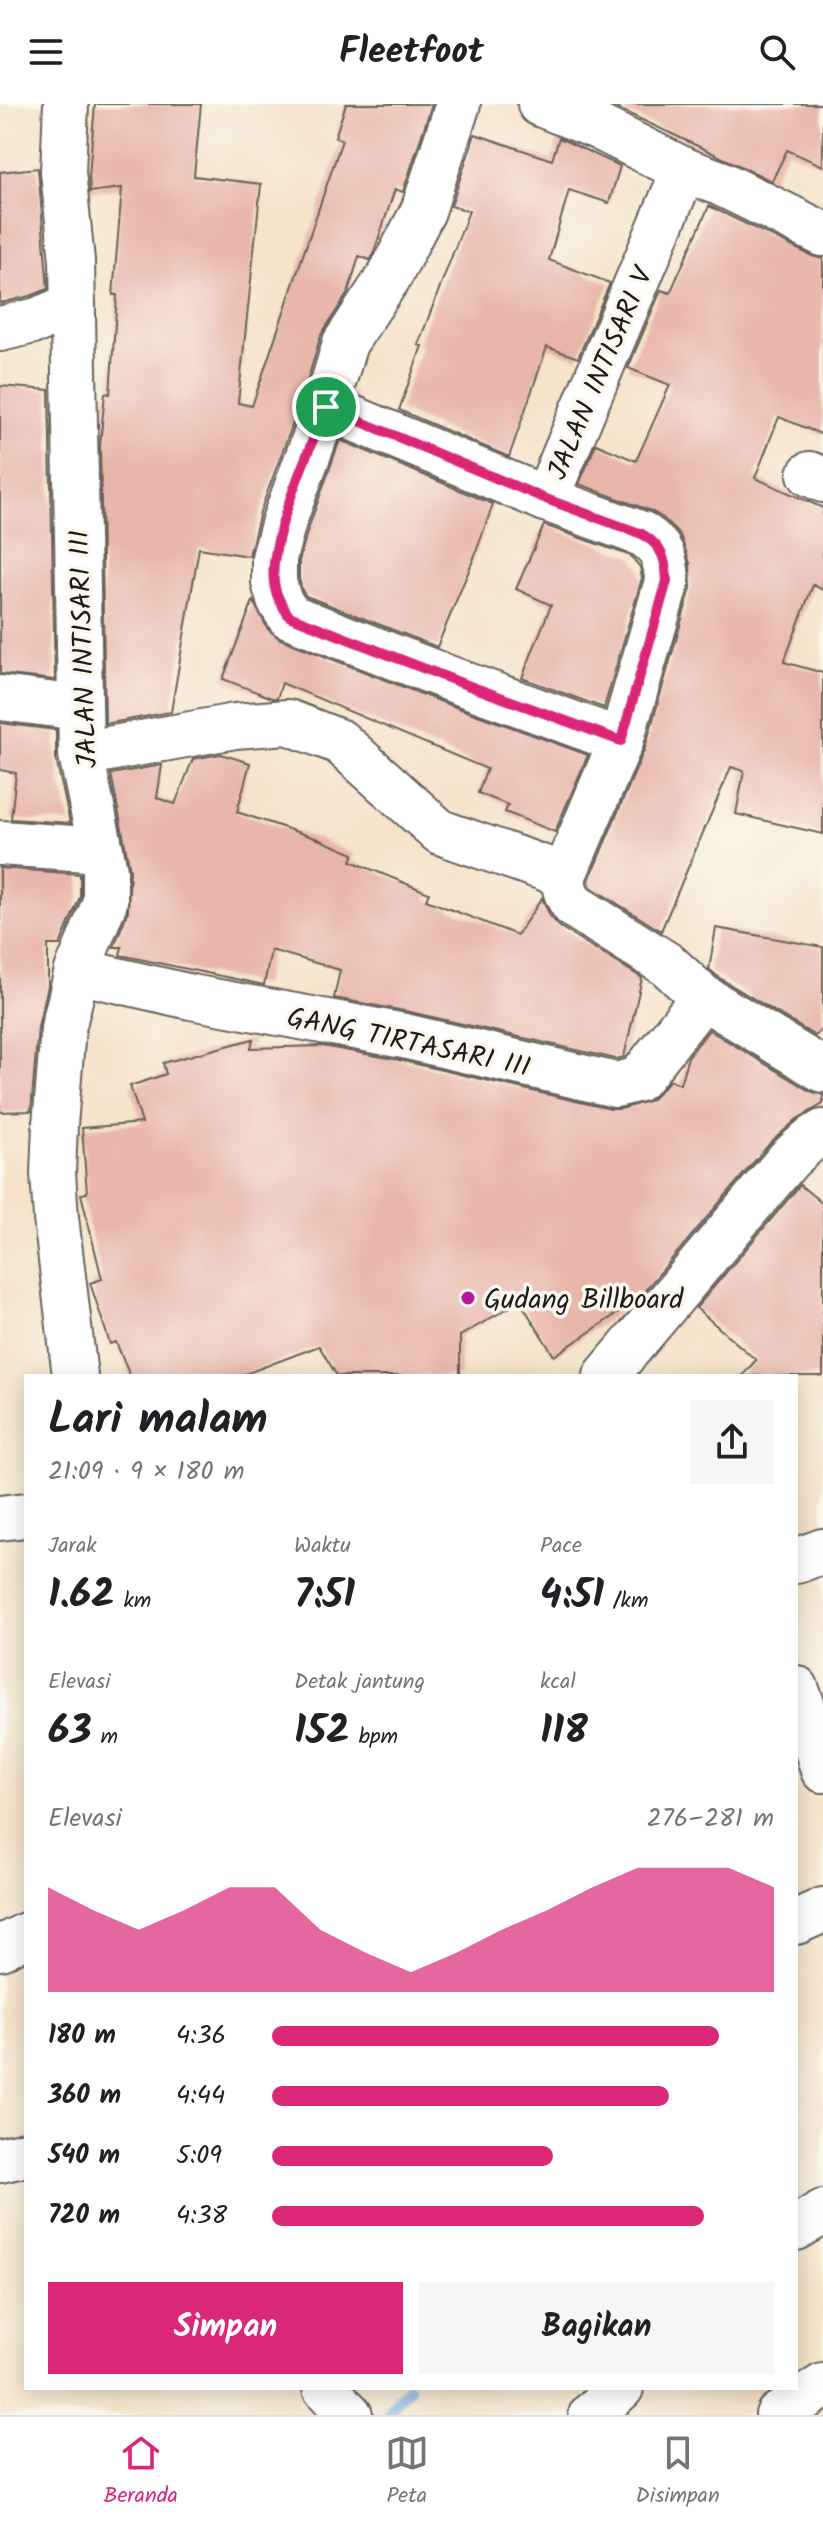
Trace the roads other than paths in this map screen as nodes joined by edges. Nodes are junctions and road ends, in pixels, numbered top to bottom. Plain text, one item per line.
1 (66, 104) edge
2 (458, 104) edge
3 (540, 104) edge
4 (602, 115) edge
5 (684, 170) junction
6 (823, 234) edge
7 (73, 305) junction
8 (0, 329) edge
9 (326, 407) junction
10 (546, 499) junction
11 (0, 698) edge
12 (80, 708) junction
13 (621, 741) junction
14 (81, 754) junction
15 (0, 843) edge
16 (101, 850) junction
17 (564, 875) junction
18 (77, 971) junction
19 (703, 997) junction
20 (823, 1070) edge
21 (823, 1132) edge
22 (75, 1374) edge
23 (608, 1374) edge
24 (24, 1515) edge
25 (0, 1518) edge
26 (823, 1551) edge
27 (798, 1560) edge
28 (798, 1693) edge
29 (823, 1770) edge
30 (823, 1910) edge
31 (798, 1921) edge
32 (24, 1936) edge
33 (0, 1948) edge
34 (24, 2154) edge
35 (0, 2160) edge
36 (823, 2212) edge
37 (798, 2227) edge
38 (823, 2386) edge
39 (619, 2390) edge
40 (591, 2415) edge
41 (778, 2415) edge

1 - 7 street, JALAN INTISARI III
2 - 9 street
3 - 4 street
4 - 5 street
5 - 6 street
5 - 10 street, JALAN INTISARI V
7 - 8 street
7 - 12 street, JALAN INTISARI III
9 - 10 street
9 - 13 street
10 - 13 street, JALAN INTISARI V
11 - 12 street
12 - 14 street, JALAN INTISARI III
13 - 17 street, JALAN INTISARI V
14 - 16 street, JALAN INTISARI III
14 - 17 street
15 - 16 street
16 - 18 street, JALAN INTISARI III
17 - 19 street
18 - 19 street, GANG TIRTASARI III
18 - 22 street, JALAN INTISARI III
19 - 20 street
21 - 23 street
24 - 25 street
26 - 27 street
28 - 29 street
30 - 31 street
32 - 33 street
34 - 35 street
36 - 37 street
38 - 41 street
39 - 40 street

